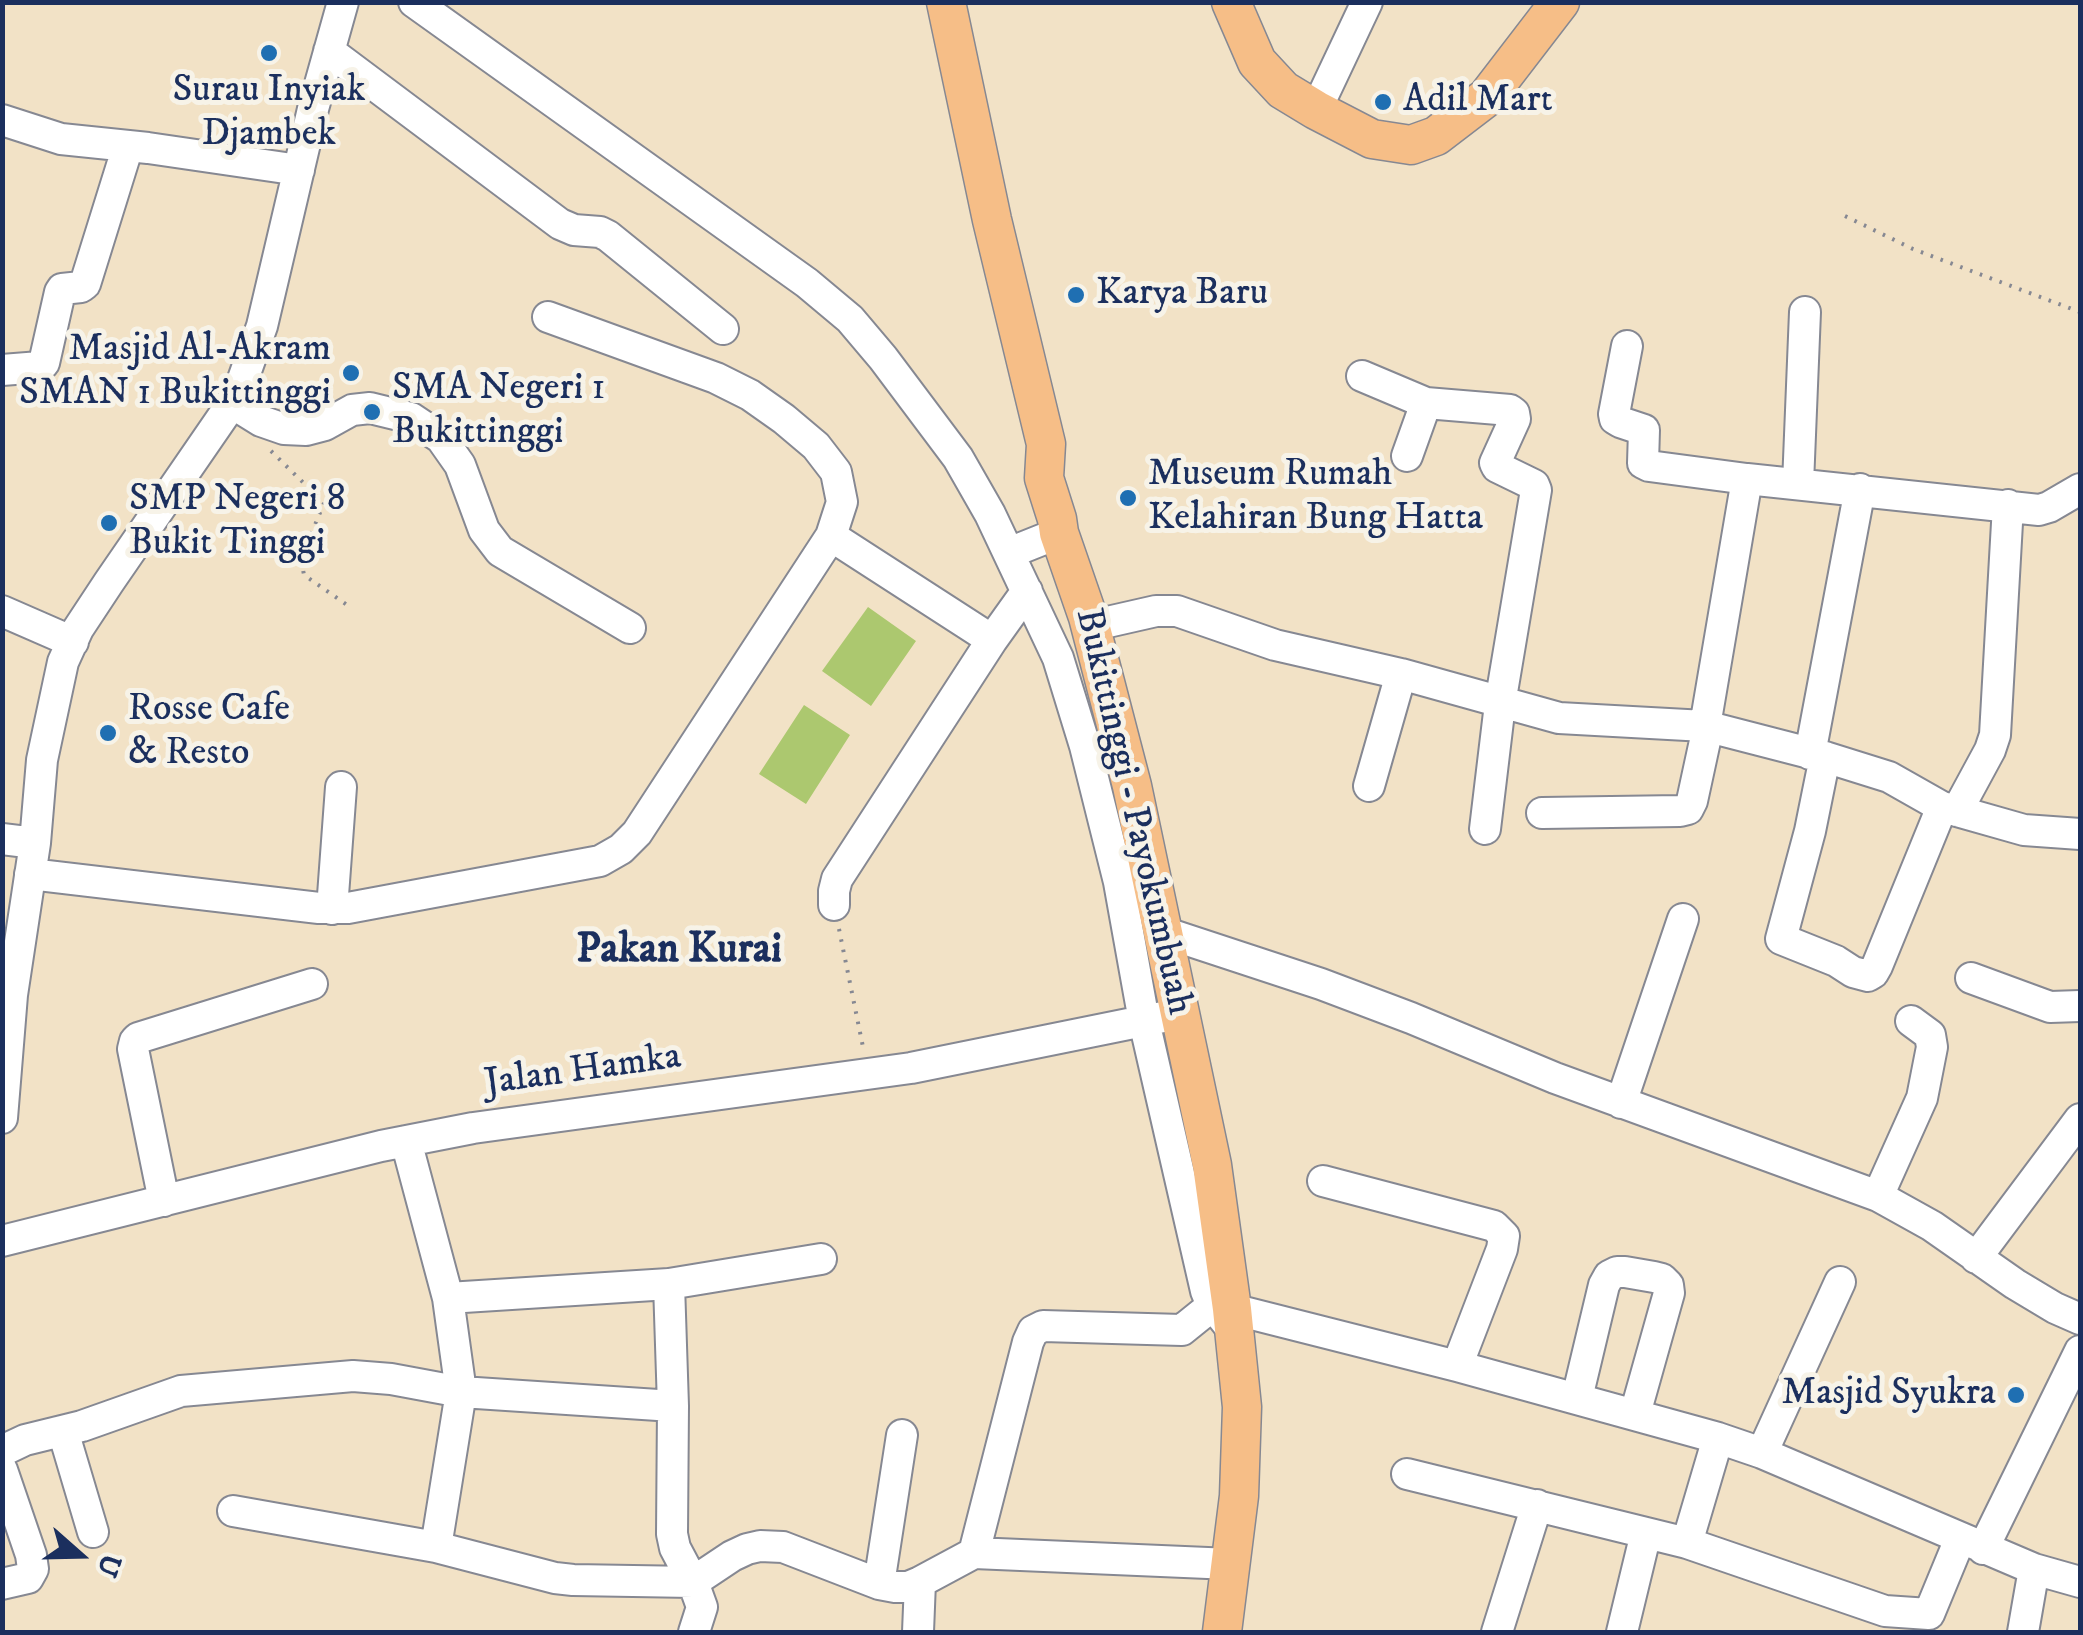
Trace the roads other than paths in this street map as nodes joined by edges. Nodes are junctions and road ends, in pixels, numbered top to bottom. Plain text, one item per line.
1 (343, 2) edge
2 (414, 2) edge
3 (922, 2) edge
4 (946, 2) edge
5 (1231, 2) edge
6 (1368, 2) edge
7 (1560, 2) edge
8 (329, 51) junction
9 (1316, 110) junction
10 (2, 120) edge
11 (128, 146) junction
12 (299, 170) junction
13 (1805, 312) dead end
14 (548, 317) dead end
15 (722, 328) dead end
16 (1627, 346) dead end
17 (24, 368) edge
18 (1362, 376) dead end
19 (232, 402) junction
20 (1426, 403) junction
21 (1407, 456) dead end
22 (1044, 478) junction
23 (1747, 479) junction
24 (1798, 484) junction
25 (2080, 488) edge
26 (1860, 490) junction
27 (2008, 506) junction
28 (1059, 533) junction
29 (831, 536) junction
30 (1009, 553) junction
31 (1028, 591) junction
32 (2, 611) edge
33 (1089, 621) junction
34 (630, 628) dead end
35 (1044, 628) junction
36 (992, 640) junction
37 (72, 642) junction
38 (1401, 674) junction
39 (1500, 704) junction
40 (1706, 727) junction
41 (1818, 756) junction
42 (1369, 786) dead end
43 (341, 787) dead end
44 (1949, 809) junction
45 (1542, 812) dead end
46 (1485, 830) dead end
47 (2080, 834) edge
48 (2, 839) edge
49 (35, 843) junction
50 (30, 874) junction
51 (834, 905) road end
52 (332, 909) junction
53 (1683, 919) dead end
54 (1162, 932) junction
55 (1971, 978) dead end
56 (312, 984) dead end
57 (2080, 1006) edge
58 (1180, 1014) junction
59 (1144, 1021) junction
60 (1911, 1021) dead end
61 (1621, 1102) junction
62 (2, 1118) edge
63 (2080, 1119) edge
64 (406, 1141) junction
65 (1323, 1182) dead end
66 (1878, 1196) junction
67 (164, 1201) junction
68 (2, 1241) edge
69 (1976, 1258) junction
70 (821, 1259) dead end
71 (1840, 1282) dead end
72 (668, 1284) junction
73 (448, 1298) junction
74 (1226, 1315) junction
75 (2080, 1318) edge
76 (2080, 1351) edge
77 (1457, 1366) junction
78 (461, 1392) junction
79 (1576, 1398) junction
80 (673, 1406) junction
81 (1635, 1414) junction
82 (63, 1431) junction
83 (902, 1435) dead end
84 (1718, 1438) junction
85 (2, 1451) edge
86 (1762, 1452) junction
87 (2, 1470) edge
88 (1406, 1474) dead end
89 (1537, 1505) junction
90 (233, 1511) dead end
91 (94, 1532) dead end
92 (1646, 1533) junction
93 (1687, 1543) junction
94 (1972, 1544) junction
95 (436, 1547) junction
96 (974, 1553) junction
97 (1231, 1564) junction
98 (2034, 1569) junction
99 (693, 1582) junction
100 (920, 1582) junction
101 (2080, 1582) edge
102 (2, 1584) edge
103 (879, 1584) junction
104 (694, 1632) edge
105 (918, 1632) edge
106 (1222, 1632) edge
107 (1497, 1632) edge
108 (1622, 1632) edge
109 (2023, 1632) edge

1 - 8 street
2 - 30 street
3 - 22 main road
4 - 22 main road, Bukittinggi - Payokumbuah
5 - 9 main road
6 - 9 street
7 - 9 main road
8 - 12 street
8 - 15 street
10 - 11 street
11 - 12 street
11 - 17 street
12 - 19 street
13 - 24 street
14 - 29 street
16 - 23 street
18 - 20 street
19 - 34 street
19 - 37 street
20 - 21 street
20 - 39 street
22 - 28 main road, Bukittinggi - Payokumbuah
23 - 24 street
23 - 40 street
24 - 26 street
25 - 27 street
26 - 27 street
26 - 41 street
27 - 44 street
28 - 30 street
28 - 33 main road, Bukittinggi - Payokumbuah
29 - 36 street
29 - 52 street
30 - 31 street
31 - 35 street
31 - 36 street
32 - 37 street
33 - 35 street
33 - 38 street
33 - 54 main road, Bukittinggi - Payokumbuah
35 - 59 street
36 - 51 street
37 - 49 street
38 - 39 street
38 - 42 street
39 - 40 street
39 - 46 street
40 - 41 street
40 - 45 street
41 - 44 street
41 - 44 street
43 - 52 street
44 - 47 street
48 - 49 street
49 - 50 street
50 - 52 street
50 - 62 street
53 - 61 street
54 - 58 main road, Bukittinggi - Payokumbuah
54 - 61 street
55 - 57 street
56 - 67 street
58 - 59 street, Jalan Hamka
58 - 74 main road, Bukittinggi - Payokumbuah
59 - 64 street, Jalan Hamka
59 - 74 street
60 - 66 street
61 - 66 street
63 - 69 street
64 - 67 street, Jalan Hamka
64 - 73 street
65 - 77 street
66 - 69 street
67 - 68 street, Jalan Hamka
69 - 75 street
70 - 72 street
71 - 86 street
72 - 73 street
72 - 80 street
73 - 78 street
74 - 77 street
74 - 96 street
74 - 97 main road, Bukittinggi - Payokumbuah
76 - 94 street
77 - 79 street
78 - 80 street
78 - 82 street
78 - 95 street
79 - 81 street
79 - 81 street
80 - 99 street
81 - 84 street
82 - 85 street
82 - 91 street
83 - 103 street
84 - 86 street
84 - 93 street
86 - 94 street
87 - 102 street
88 - 89 street
89 - 92 street
89 - 107 street
90 - 95 street
92 - 93 street
92 - 108 street
93 - 94 street
94 - 98 street
95 - 99 street
96 - 97 street
96 - 100 street
97 - 106 main road, Bukittinggi - Payokumbuah
98 - 101 street
98 - 109 street
99 - 103 street
99 - 104 street
100 - 103 street
100 - 105 street

